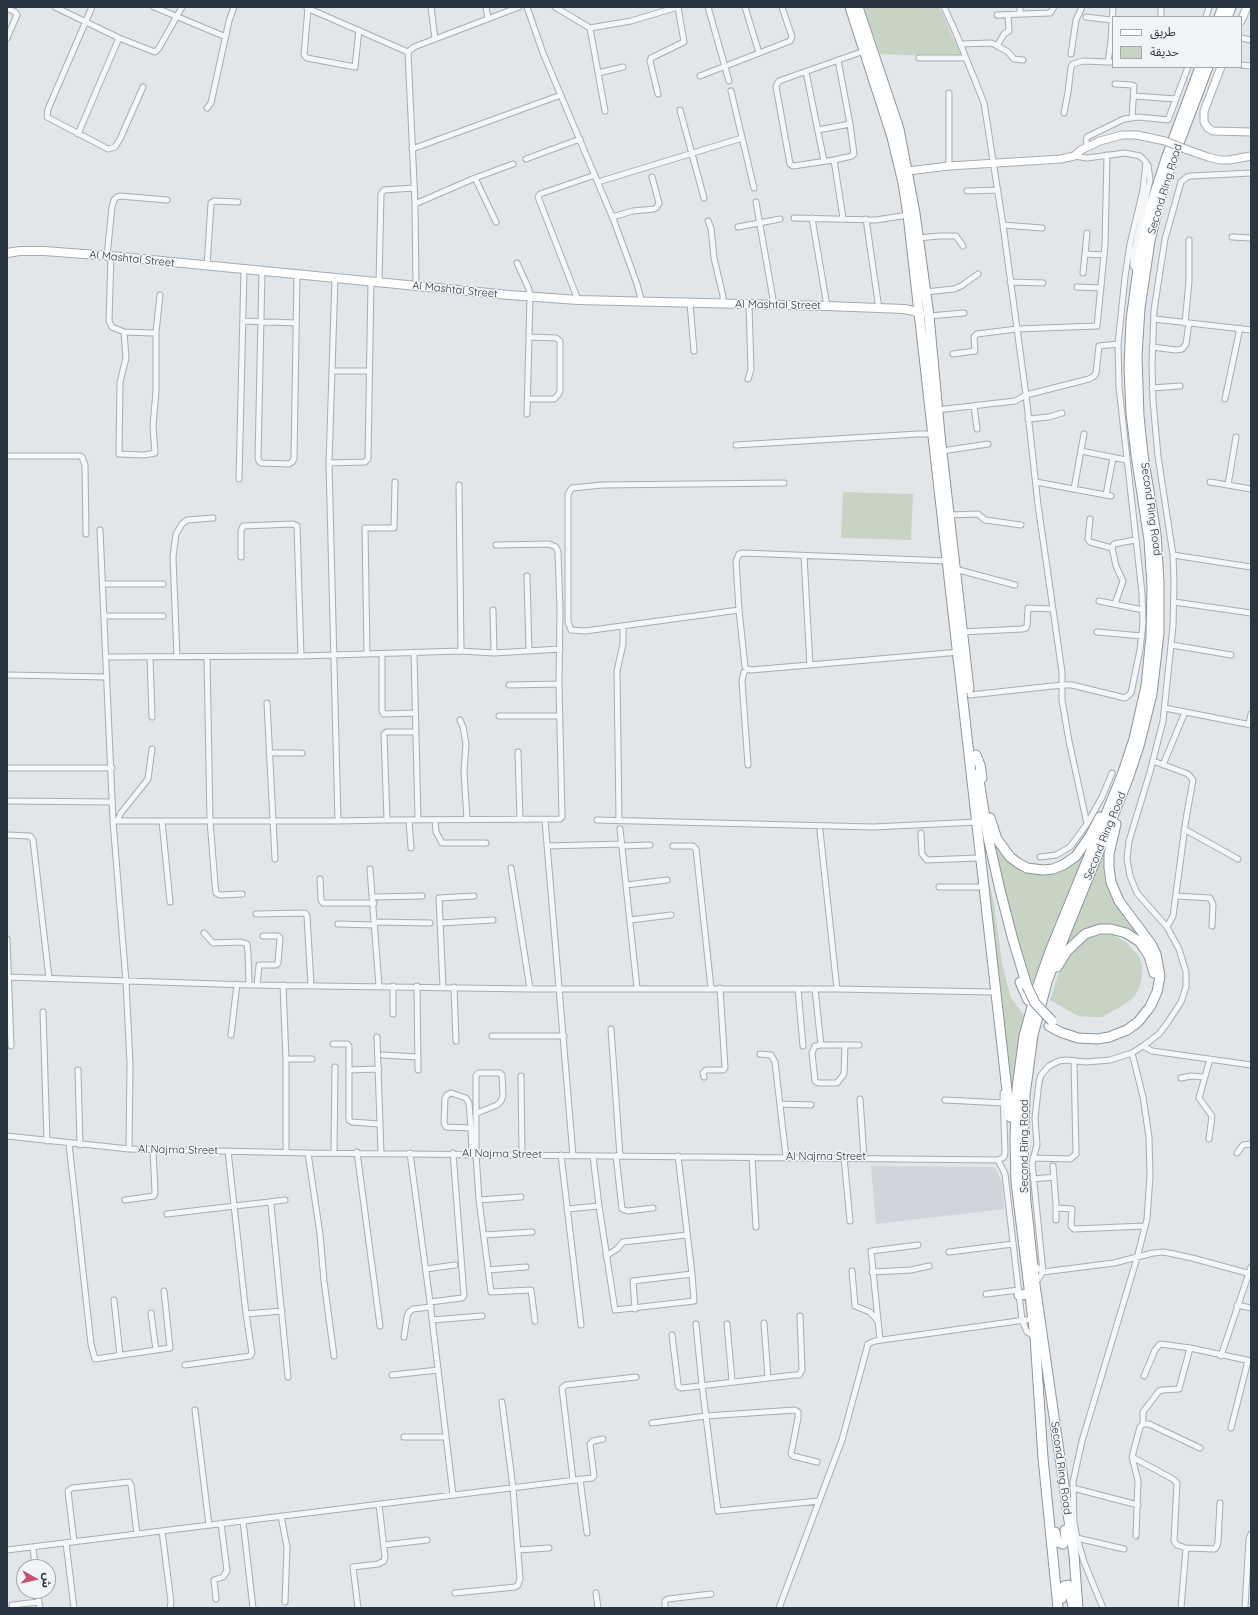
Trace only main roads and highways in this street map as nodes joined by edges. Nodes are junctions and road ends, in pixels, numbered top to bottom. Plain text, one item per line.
1 (850, 7) edge
2 (858, 7) edge
3 (1200, 68) edge
4 (1208, 68) edge
5 (883, 93) junction
6 (7, 253) edge
7 (919, 302) junction
8 (904, 309) junction
9 (925, 316) junction
10 (936, 435) junction
11 (962, 652) junction
12 (976, 755) junction
13 (1125, 777) junction
14 (981, 848) junction
15 (1043, 995) junction
16 (1051, 1023) junction
17 (1015, 1168) junction
18 (1019, 1292) road end
19 (1030, 1294) junction
20 (1043, 1458) junction
21 (1060, 1459) junction
22 (1058, 1608) edge
23 (1062, 1608) edge
24 (1073, 1608) edge
25 (1078, 1608) edge

1 - 5 highway
2 - 5 highway
3 - 13 highway, Second Ring Road
4 - 13 highway, Second Ring Road
5 - 7 highway
5 - 9 highway
6 - 8 main road, Al Mashtal Street
7 - 8 main road, Al Mashtal Street
7 - 9 highway
8 - 9 main road, Al Mashtal Street
9 - 10 highway
9 - 10 highway
10 - 11 highway
10 - 11 highway
11 - 12 highway
11 - 14 highway
12 - 13 highway
12 - 16 highway, bridge
13 - 15 highway, Second Ring Road
13 - 16 highway
13 - 17 highway, Second Ring Road
14 - 16 highway
14 - 17 highway
15 - 16 highway
15 - 21 highway, Second Ring Road
17 - 19 highway, Second Ring Road
18 - 19 highway
19 - 20 highway, Second Ring Road
20 - 21 highway
20 - 22 highway, Second Ring Road
21 - 25 highway, Second Ring Road
23 - 24 highway

